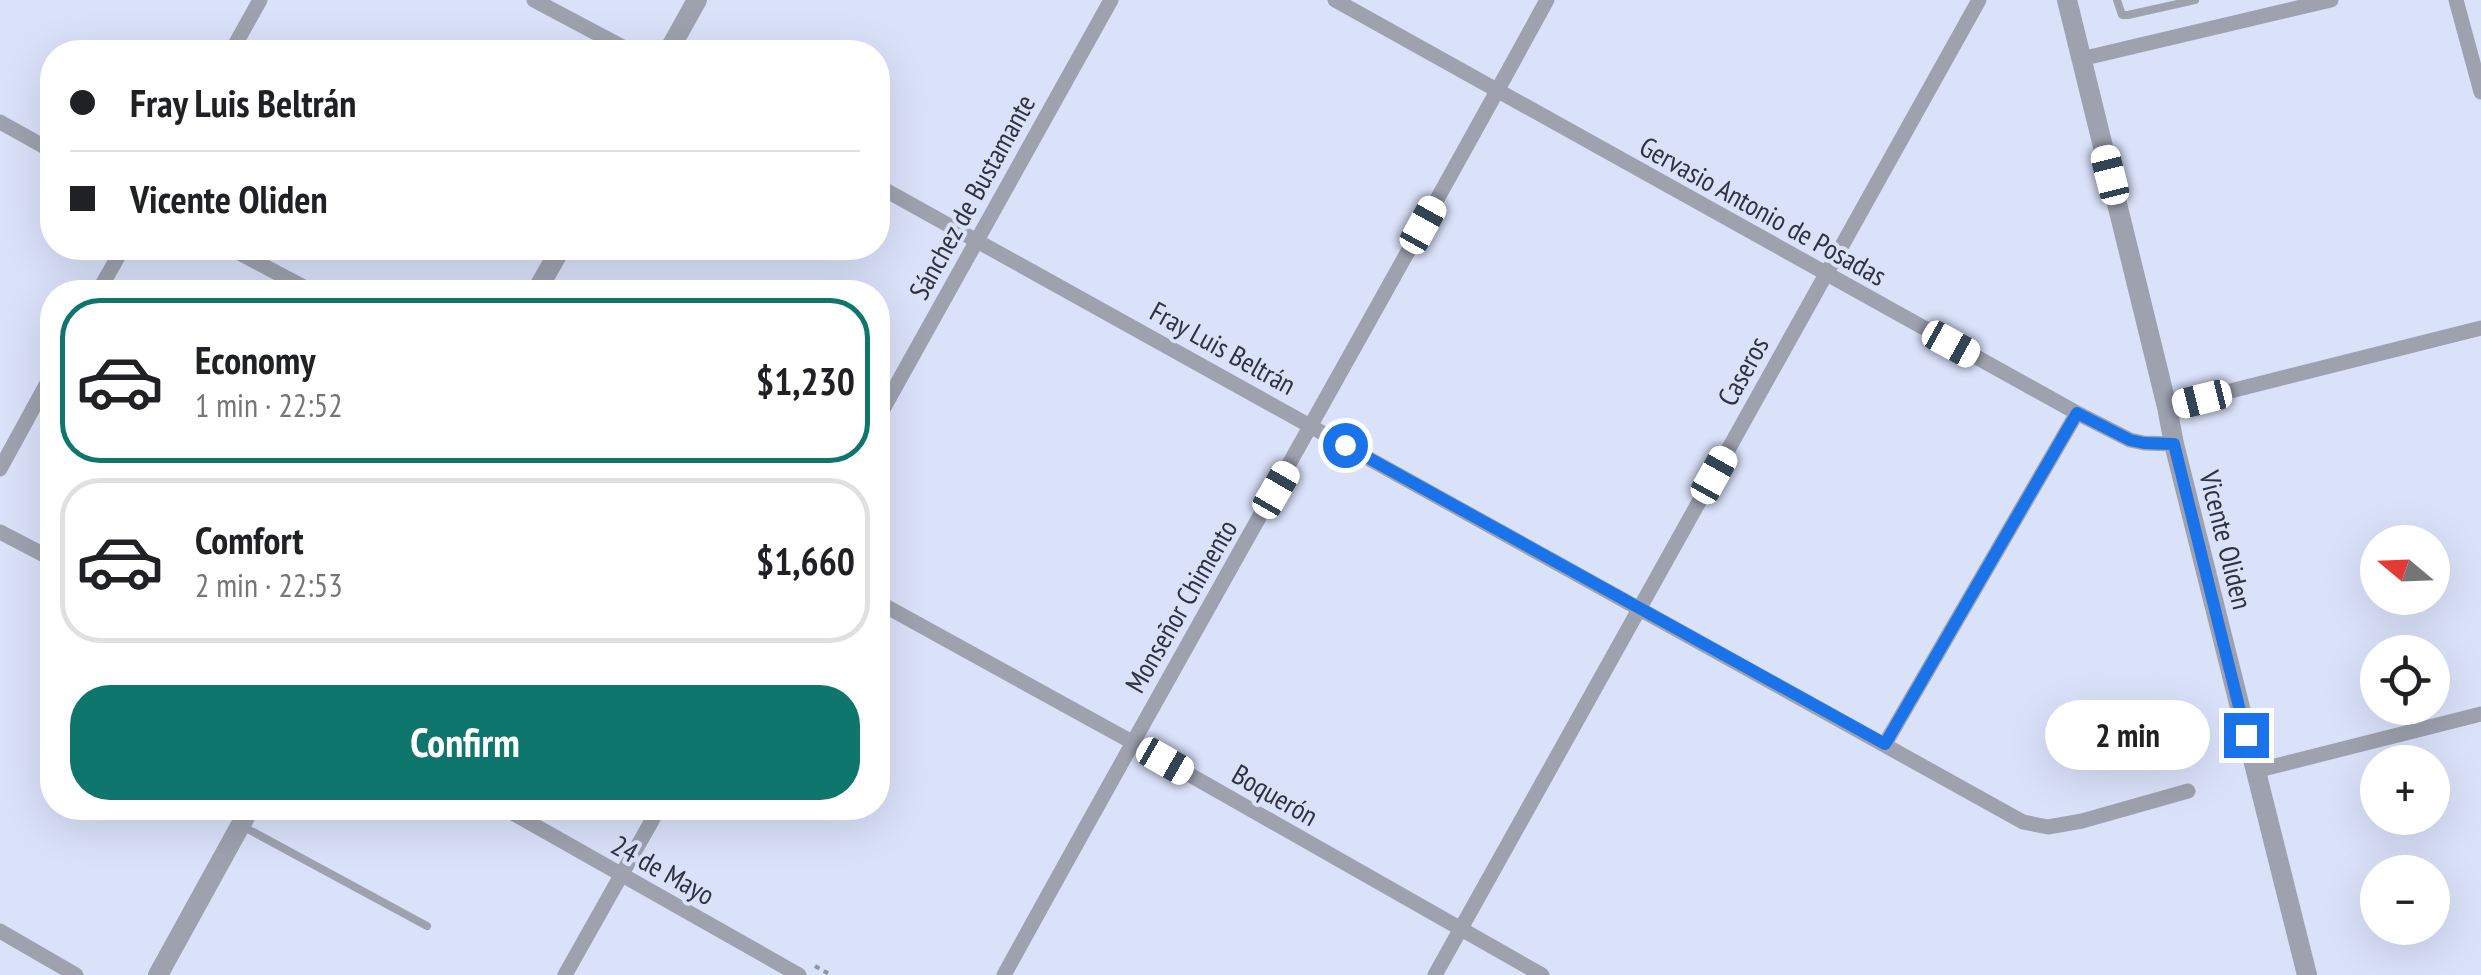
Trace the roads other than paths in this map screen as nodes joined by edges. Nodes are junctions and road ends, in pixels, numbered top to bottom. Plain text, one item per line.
1 (260, 0) edge
2 (534, 0) edge
3 (697, 0) edge
4 (1111, 0) edge
5 (1335, 0) edge
6 (1547, 0) edge
7 (1979, 0) edge
8 (2067, 0) edge
9 (2117, 0) edge
10 (2196, 0) edge
11 (2331, 0) edge
12 (2456, 0) edge
13 (238, 40) edge
14 (609, 40) edge
15 (675, 40) edge
16 (2081, 59) junction
17 (1497, 91) junction
18 (2481, 92) edge
19 (0, 122) edge
20 (40, 144) edge
21 (890, 193) edge
22 (977, 240) junction
23 (252, 260) edge
24 (1825, 274) junction
25 (290, 280) edge
26 (2481, 328) edge
27 (40, 396) edge
28 (890, 396) edge
29 (2167, 408) junction
30 (2077, 413) junction
31 (1312, 426) junction
32 (2174, 444) junction
33 (0, 469) edge
34 (0, 532) edge
35 (40, 554) edge
36 (890, 609) edge
37 (1640, 609) junction
38 (2481, 714) edge
39 (1132, 742) junction
40 (1885, 744) junction
41 (2255, 771) junction
42 (2188, 791) dead end
43 (243, 820) edge
44 (252, 820) edge
45 (525, 820) edge
46 (651, 820) edge
47 (621, 875) junction
48 (427, 926) dead end
49 (1461, 930) junction
50 (0, 932) edge
51 (806, 970) edge
52 (76, 975) edge
53 (158, 975) edge
54 (566, 975) edge
55 (1004, 975) edge
56 (1435, 975) edge
57 (1542, 975) edge
58 (2307, 975) edge

1 - 13 street
2 - 14 street
3 - 15 street
4 - 22 street, Sánchez de Bustamante
5 - 17 street, Gervasio Antonio de Posadas
6 - 17 street, Monseñor Chimento
7 - 24 street, Caseros
8 - 16 street, Vicente Oliden
9 - 10 lane
11 - 16 street
12 - 18 street
16 - 29 street, Vicente Oliden
17 - 24 street, Gervasio Antonio de Posadas
17 - 31 street, Monseñor Chimento
19 - 20 street
21 - 22 street, Fray Luis Beltrán
22 - 28 street, Sánchez de Bustamante
22 - 31 street, Fray Luis Beltrán
23 - 25 street
24 - 30 street, Gervasio Antonio de Posadas
24 - 37 street, Caseros
26 - 29 street
27 - 33 street
29 - 32 street, Vicente Oliden
30 - 32 street, Gervasio Antonio de Posadas
30 - 40 street
31 - 37 street, Fray Luis Beltrán
31 - 39 street, Monseñor Chimento
32 - 41 street, Vicente Oliden
34 - 35 street
36 - 39 street, Boquerón
37 - 40 street, Fray Luis Beltrán
37 - 49 street, Caseros
38 - 41 street
39 - 49 street, Boquerón
39 - 55 street, Monseñor Chimento
40 - 42 street, Fray Luis Beltrán
41 - 58 street, Vicente Oliden
43 - 53 street
44 - 48 lane
45 - 47 street, 24 de Mayo
46 - 47 street
47 - 51 street, 24 de Mayo
47 - 54 street
49 - 56 street, Caseros
49 - 57 street, Boquerón
50 - 52 street

